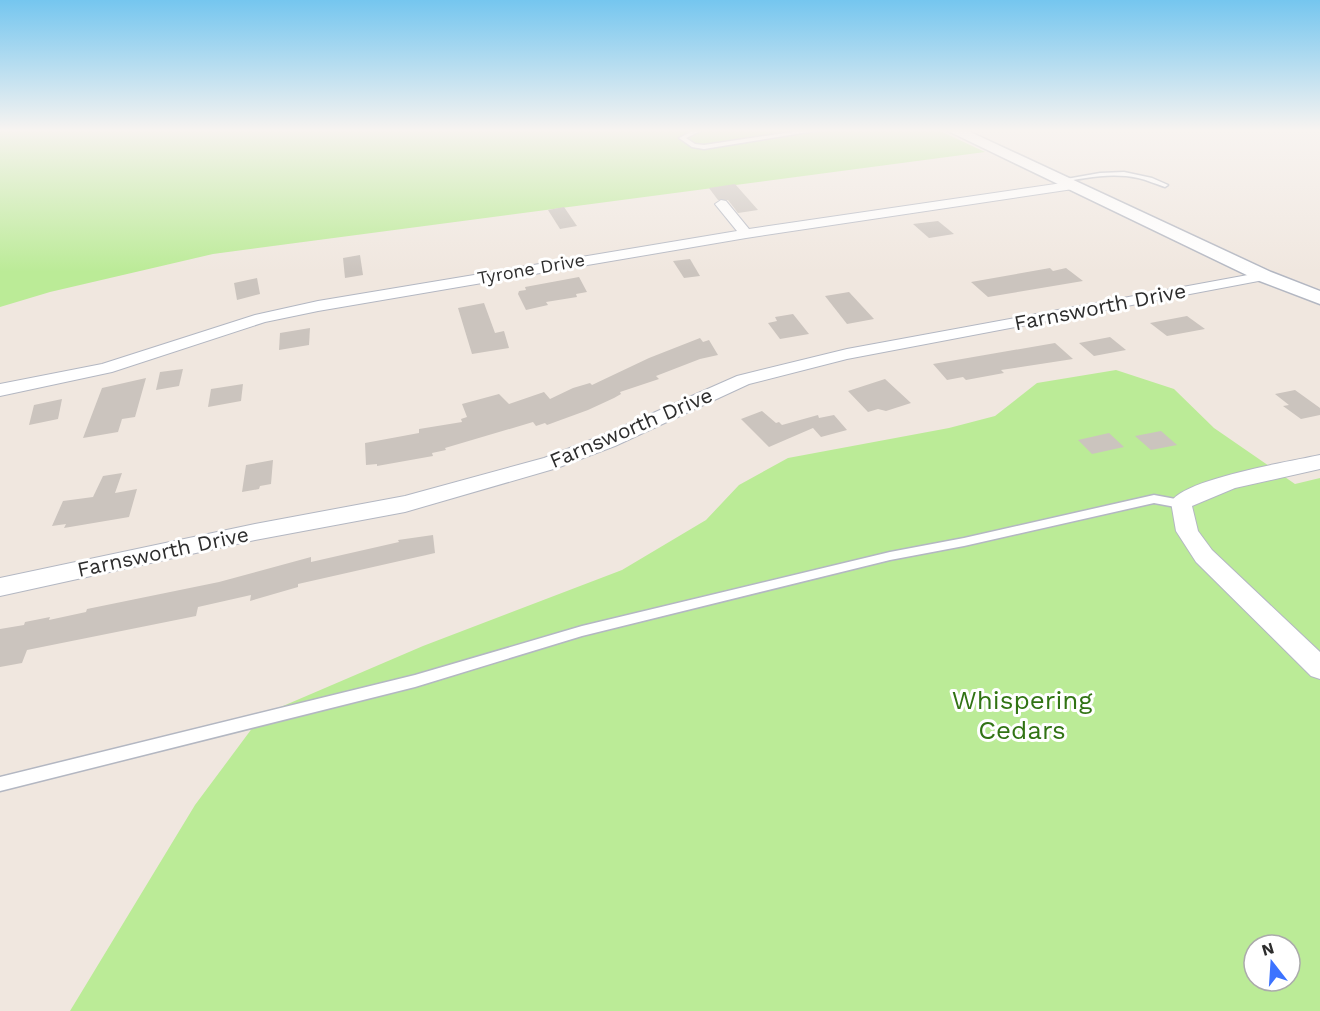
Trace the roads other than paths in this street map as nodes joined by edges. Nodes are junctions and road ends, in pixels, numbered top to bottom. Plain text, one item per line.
1 (1050, 177) edge
2 (1099, 177) edge
3 (1146, 177) edge
4 (1064, 184) junction
5 (1165, 186) dead end
6 (721, 204) dead end
7 (746, 234) junction
8 (1264, 276) junction
9 (1320, 298) edge
10 (0, 390) edge
11 (1320, 462) edge
12 (1181, 504) junction
13 (0, 587) edge
14 (1320, 668) edge
15 (0, 784) edge

1 - 4 street
2 - 4 lane
3 - 5 lane
4 - 7 street, Tyrone Drive
4 - 8 street
6 - 7 street
7 - 10 street, Tyrone Drive
8 - 9 street
8 - 13 street, Farnsworth Drive
11 - 12 street
12 - 14 street
12 - 15 lane

